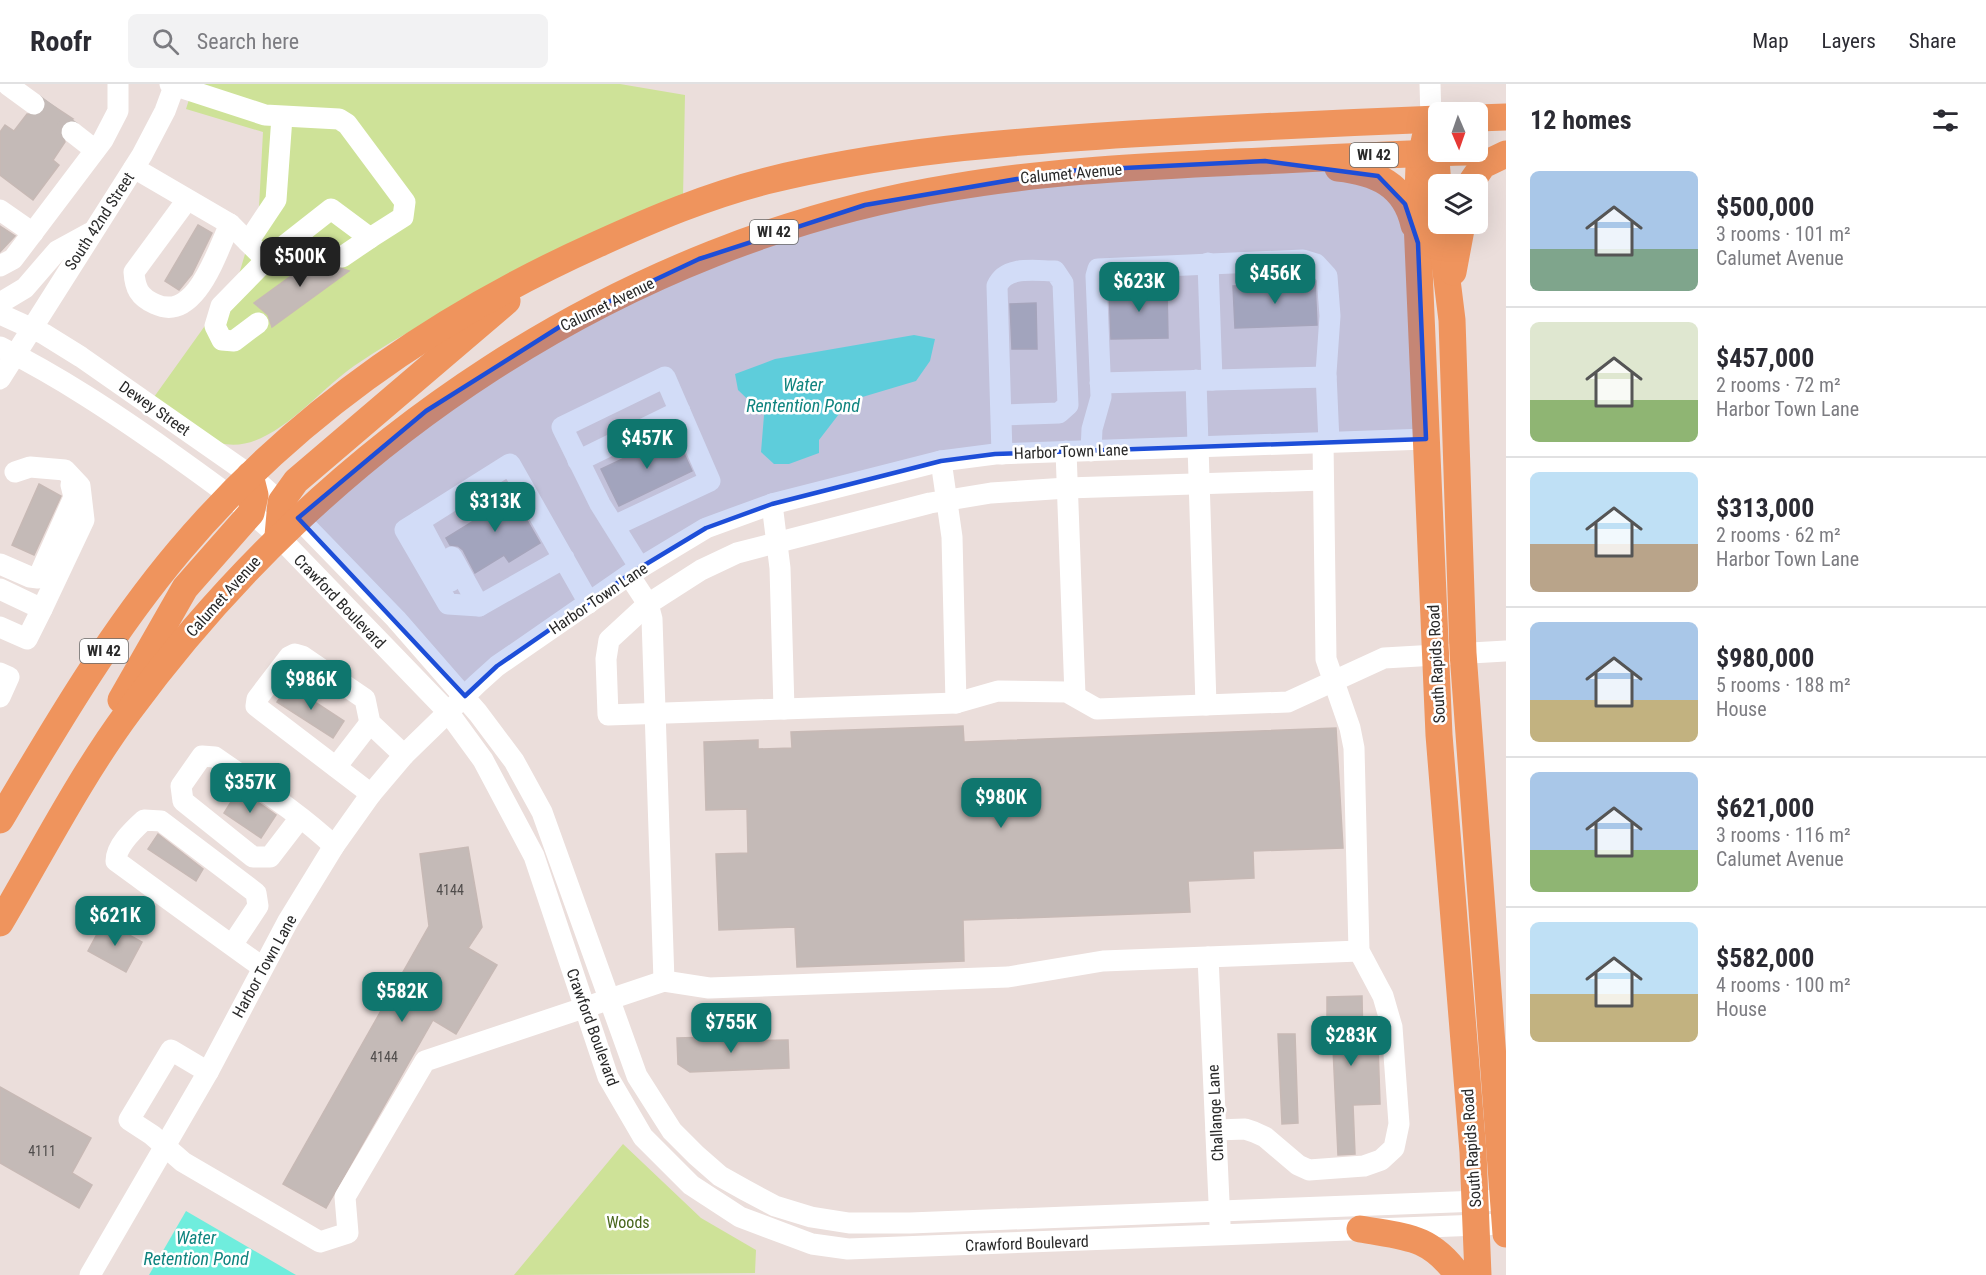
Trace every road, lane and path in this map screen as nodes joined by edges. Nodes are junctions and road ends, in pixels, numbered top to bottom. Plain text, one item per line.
1 (8, 84) edge
2 (118, 84) edge
3 (170, 84) edge
4 (175, 84) edge
5 (1430, 84) edge
6 (0, 90) edge
7 (1433, 102) edge
8 (34, 104) tunnel mouth
9 (282, 117) junction
10 (1506, 117) edge
11 (1488, 118) edge
12 (1428, 119) edge
13 (72, 132) tunnel mouth
14 (96, 150) junction
15 (1488, 151) edge
16 (1506, 152) edge
17 (1428, 153) joint
18 (1265, 161) junction
19 (134, 168) junction
20 (1477, 174) edge
21 (187, 200) junction
22 (0, 210) edge
23 (230, 224) junction
24 (33, 233) junction
25 (91, 233) junction
26 (1441, 234) edge
27 (1460, 234) edge
28 (370, 238) junction
29 (248, 242) junction
30 (1418, 243) junction
31 (342, 257) dead end
32 (266, 261) junction
33 (555, 263) junction
34 (1208, 263) junction
35 (0, 266) edge
36 (1449, 294) junction
37 (0, 303) edge
38 (0, 314) edge
39 (258, 323) dead end
40 (30, 327) junction
41 (7, 351) edge
42 (1326, 377) junction
43 (0, 379) edge
44 (1204, 380) junction
45 (1100, 383) junction
46 (1065, 410) junction
47 (680, 411) junction
48 (1096, 414) junction
49 (1001, 415) junction
50 (1426, 439) junction
51 (1326, 442) junction
52 (1197, 447) junction
53 (1091, 450) junction
54 (1066, 451) junction
55 (1002, 454) junction
56 (578, 461) junction
57 (941, 461) junction
58 (250, 475) junction
59 (1323, 480) junction
60 (1197, 484) junction
61 (1067, 488) junction
62 (229, 497) junction
63 (948, 500) junction
64 (772, 504) junction
65 (290, 510) junction
66 (251, 513) junction
67 (419, 521) junction
68 (614, 526) junction
69 (278, 536) junction
70 (777, 542) junction
71 (564, 558) junction
72 (0, 564) edge
73 (634, 572) junction
74 (0, 589) edge
75 (589, 603) junction
76 (648, 604) junction
77 (479, 606) junction
78 (42, 609) junction
79 (0, 627) edge
80 (1506, 651) edge
81 (1463, 653) junction
82 (1436, 654) junction
83 (0, 673) edge
84 (1334, 681) junction
85 (1075, 695) junction
86 (465, 696) junction
87 (0, 697) edge
88 (956, 703) junction
89 (1206, 705) junction
90 (784, 709) junction
91 (448, 712) junction
92 (657, 714) junction
93 (370, 723) junction
94 (101, 750) junction
95 (404, 755) junction
96 (336, 767) junction
97 (371, 794) junction
98 (300, 818) junction
99 (0, 820) edge
100 (334, 846) junction
101 (0, 923) edge
102 (232, 945) junction
103 (1359, 951) junction
104 (1208, 957) junction
105 (262, 967) junction
106 (664, 981) junction
107 (609, 999) junction
108 (584, 1007) junction
109 (208, 1072) junction
110 (1216, 1130) junction
111 (164, 1147) junction
112 (1220, 1212) junction
113 (1475, 1212) junction
114 (1505, 1212) edge
115 (965, 1221) junction
116 (1360, 1229) junction
117 (1506, 1234) edge
118 (1221, 1237) junction
119 (967, 1245) junction
120 (90, 1275) edge
121 (1458, 1275) edge
122 (1478, 1275) edge

1 - 6 street
1 - 8 street
2 - 14 street
3 - 4 street
4 - 9 street
4 - 19 street, South 42nd Street
5 - 7 street
9 - 28 street
9 - 29 street
10 - 11 main road
12 - 33 main road, Calumet Avenue / WI 42
13 - 14 street
14 - 24 street
15 - 16 main road
16 - 20 main road
17 - 18 main road, Calumet Avenue / WI 42
17 - 30 main road, South Rapids Road
18 - 30 main road
18 - 65 main road, Calumet Avenue / WI 42
19 - 21 street
19 - 25 street, South 42nd Street
21 - 23 street
21 - 23 street
22 - 24 street
23 - 29 street
24 - 35 street
25 - 37 street
25 - 40 street, South 42nd Street
26 - 36 main road, South Rapids Road
27 - 36 main road
28 - 31 street
28 - 32 street
29 - 32 street
30 - 50 main road, South Rapids Road
32 - 39 street
33 - 58 main road, Calumet Avenue / WI 42
33 - 65 main road
34 - 42 street
34 - 44 street
34 - 45 street
36 - 81 main road, South Rapids Road
38 - 40 street, Dewey Street
40 - 41 street, South 42nd Street
40 - 58 street, Dewey Street
41 - 43 street, South 42nd Street
41 - 62 street, Dewey Street
42 - 44 street
42 - 51 street
44 - 45 street
44 - 52 street
45 - 48 street
46 - 48 street
46 - 49 street
46 - 49 street
47 - 56 street
47 - 56 street
47 - 68 street
48 - 53 street
49 - 55 street
50 - 51 street, Harbor Town Lane
50 - 82 main road, South Rapids Road
51 - 52 street, Harbor Town Lane
51 - 59 street
52 - 53 street, Harbor Town Lane
52 - 60 street
53 - 54 street, Harbor Town Lane
54 - 55 street, Harbor Town Lane
54 - 61 street
55 - 57 street, Harbor Town Lane
56 - 68 street
57 - 63 street
57 - 64 street, Harbor Town Lane
58 - 62 main road, Calumet Avenue / WI 42
58 - 65 street, Dewey Street
58 - 66 main road
59 - 60 street
59 - 84 street
60 - 61 street
60 - 89 street
61 - 63 street
61 - 85 street
62 - 66 street, Dewey Street
62 - 99 main road, Calumet Avenue / WI 42
63 - 70 street
63 - 88 street
64 - 70 street
64 - 73 street, Harbor Town Lane
65 - 69 main road
65 - 86 street, Crawford Boulevard
66 - 69 street, Crawford Boulevard
66 - 94 main road
67 - 71 street
67 - 77 street
67 - 77 street
68 - 73 street
69 - 91 street, Crawford Boulevard
69 - 94 main road, Calumet Avenue
70 - 76 street
70 - 90 street
71 - 75 street
71 - 77 street
72 - 78 street
73 - 75 street, Harbor Town Lane
73 - 76 street
74 - 78 street
75 - 86 street, Harbor Town Lane
76 - 92 street
76 - 92 street
78 - 79 street
80 - 81 street
81 - 82 street
81 - 114 main road, South Rapids Road
82 - 84 street
82 - 113 main road, South Rapids Road
83 - 87 street
84 - 89 street
84 - 103 street
85 - 88 street
85 - 89 street
86 - 91 street, Harbor Town Lane
86 - 107 street, Crawford Boulevard
88 - 90 street
90 - 92 street
91 - 95 street, Harbor Town Lane
91 - 108 street, Crawford Boulevard
92 - 106 street
93 - 95 street
93 - 96 street
93 - 96 street
94 - 101 main road, Calumet Avenue
95 - 97 street, Harbor Town Lane
96 - 97 street
97 - 100 street, Harbor Town Lane
98 - 98 street
98 - 100 street
100 - 105 street, Harbor Town Lane
102 - 102 street
102 - 105 street
103 - 104 street
103 - 110 street
104 - 106 street
104 - 110 street, Challange Lane
105 - 109 street, Harbor Town Lane
106 - 107 street
107 - 108 street
107 - 115 street, Crawford Boulevard
108 - 111 street
108 - 119 street, Crawford Boulevard
109 - 111 street, Harbor Town Lane
109 - 111 street
110 - 112 street, Challange Lane
111 - 120 street, Harbor Town Lane
112 - 113 street, Crawford Boulevard
112 - 115 street, Crawford Boulevard
112 - 118 street, Challange Lane
113 - 114 street
113 - 116 street, Crawford Boulevard
113 - 122 main road, South Rapids Road
114 - 117 main road, South Rapids Road
115 - 119 street
116 - 118 street, Crawford Boulevard
116 - 121 main road
118 - 119 street, Crawford Boulevard

